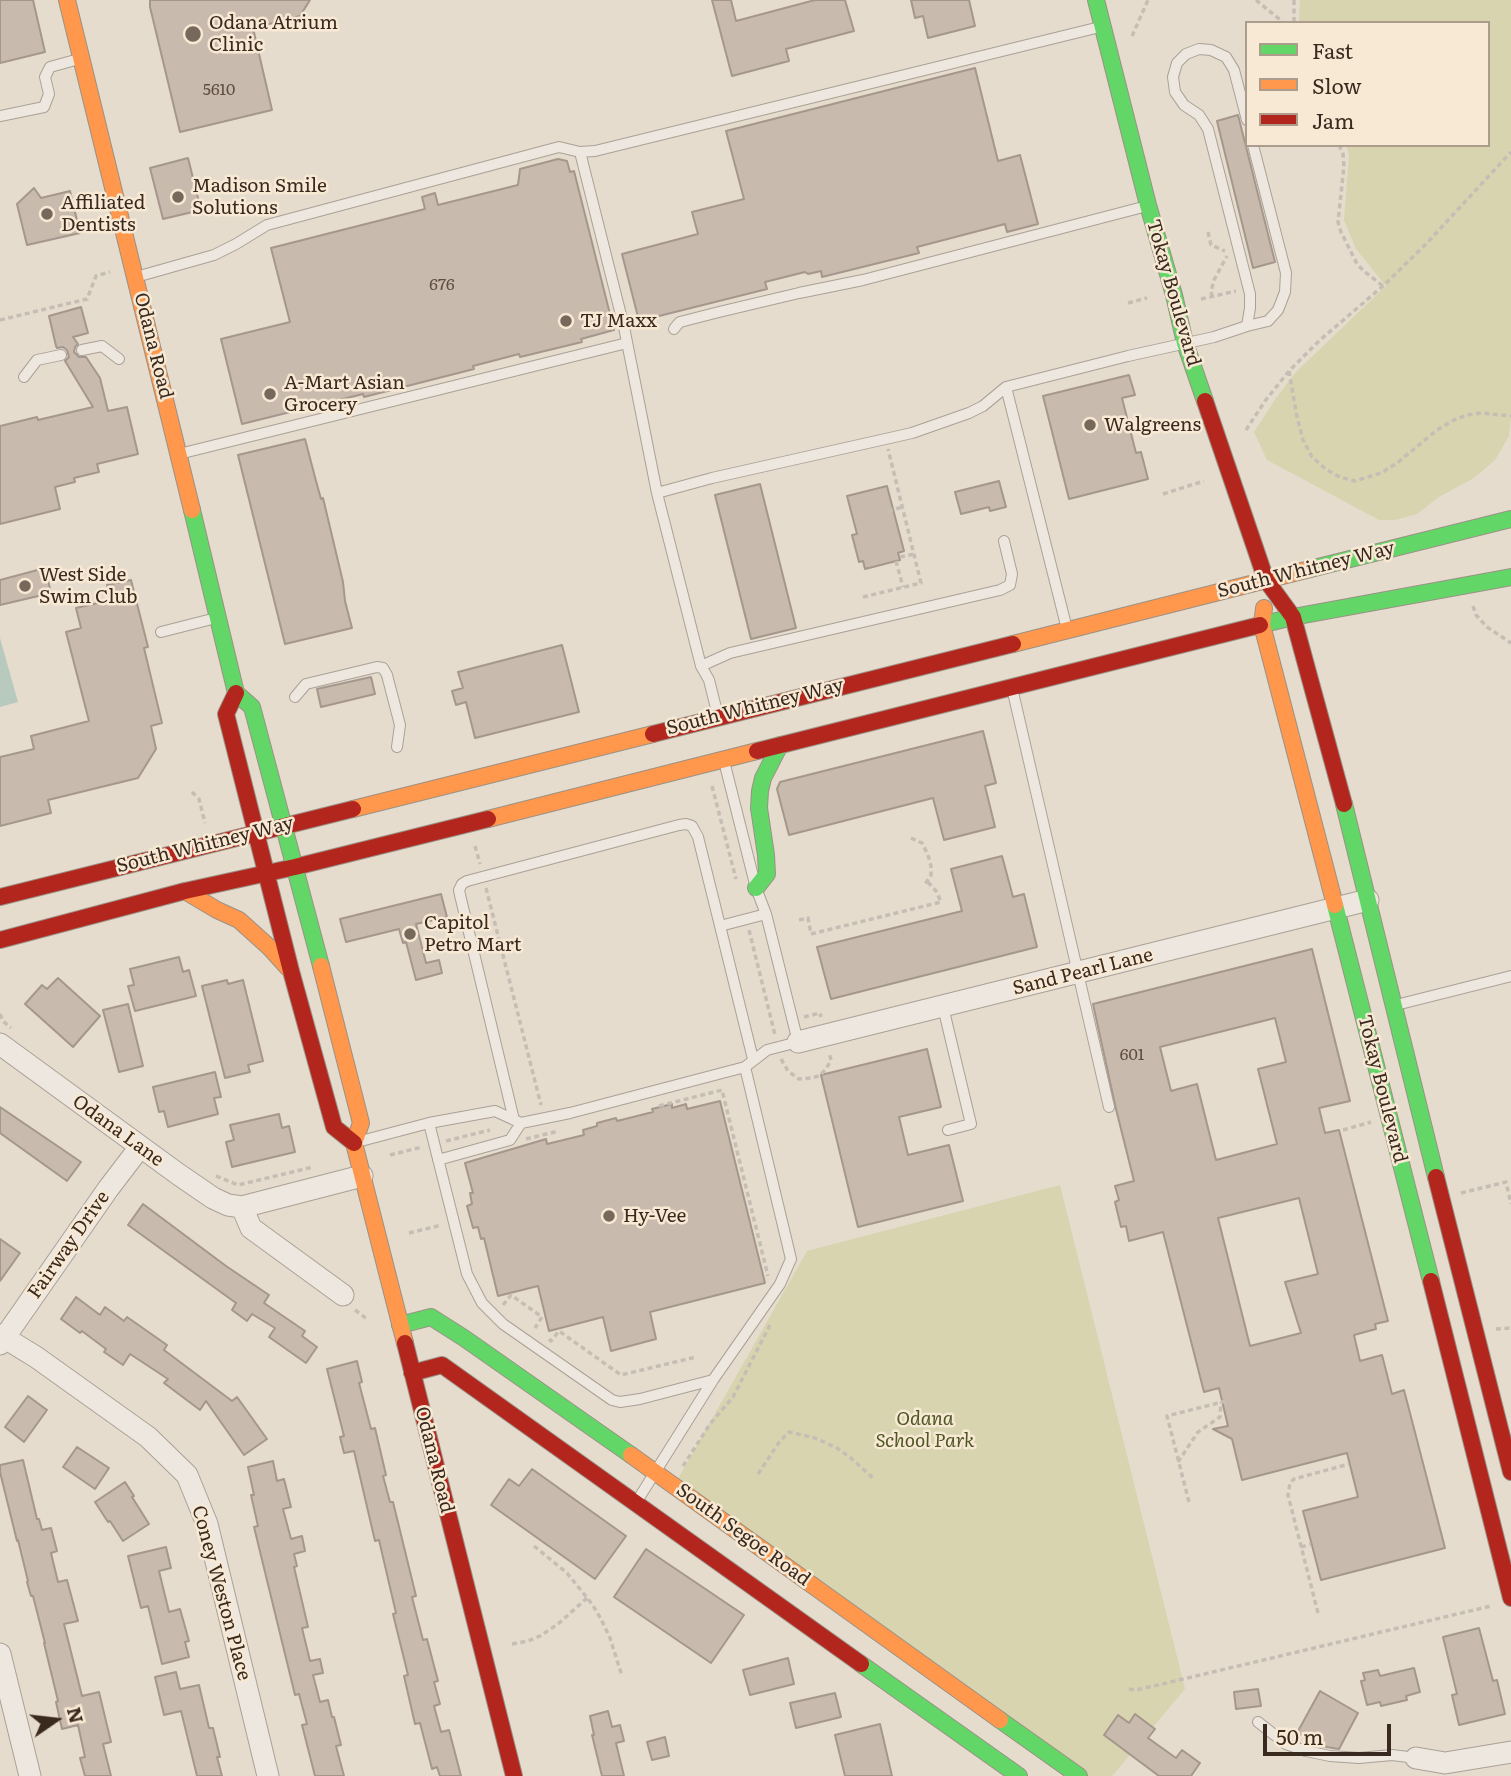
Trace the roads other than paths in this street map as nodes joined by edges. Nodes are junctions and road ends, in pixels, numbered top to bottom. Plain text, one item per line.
1 (67, 0) edge
2 (1096, 0) edge
3 (1103, 26) junction
4 (82, 58) junction
5 (1245, 112) edge
6 (0, 116) edge
7 (1254, 147) edge
8 (580, 152) junction
9 (1148, 205) junction
10 (136, 278) junction
11 (1247, 326) junction
12 (674, 329) dead end
13 (627, 343) junction
14 (1185, 343) junction
15 (82, 351) dead end
16 (61, 355) dead end
17 (119, 359) dead end
18 (24, 377) dead end
19 (1006, 387) junction
20 (179, 454) junction
21 (657, 493) junction
22 (1511, 519) edge
23 (1004, 541) dead end
24 (1511, 577) edge
25 (1266, 580) junction
26 (1293, 617) junction
27 (218, 618) junction
28 (1262, 625) junction
29 (1067, 629) junction
30 (160, 632) dead end
31 (701, 666) junction
32 (1012, 688) junction
33 (236, 693) junction
34 (295, 696) dead end
35 (786, 700) junction
36 (718, 716) junction
37 (780, 745) junction
38 (397, 747) dead end
39 (724, 760) junction
40 (681, 770) junction
41 (284, 825) junction
42 (255, 832) junction
43 (295, 867) junction
44 (266, 873) junction
45 (755, 888) junction
46 (185, 891) junction
47 (0, 897) edge
48 (1368, 900) junction
49 (1336, 909) junction
50 (766, 914) junction
51 (720, 926) junction
52 (0, 940) edge
53 (291, 971) junction
54 (1079, 972) junction
55 (1511, 976) edge
56 (1393, 1006) junction
57 (943, 1007) junction
58 (6, 1036) edge
59 (798, 1042) junction
60 (749, 1063) junction
61 (1110, 1107) dead end
62 (518, 1121) junction
63 (429, 1123) junction
64 (948, 1130) dead end
65 (354, 1143) junction
66 (140, 1147) junction
67 (438, 1160) junction
68 (362, 1176) junction
69 (242, 1207) junction
70 (343, 1294) dead end
71 (400, 1325) junction
72 (2, 1339) edge
73 (412, 1373) junction
74 (713, 1380) junction
75 (656, 1472) junction
76 (1511, 1472) edge
77 (636, 1503) junction
78 (1505, 1601) edge
79 (0, 1654) edge
80 (1258, 1722) dead end
81 (1511, 1752) edge
82 (1416, 1758) joint
83 (30, 1776) edge
84 (268, 1776) edge
85 (514, 1776) edge
86 (1019, 1776) edge
87 (1079, 1776) edge

1 - 4 street, Odana Road
2 - 3 street, Tokay Boulevard
3 - 8 lane
3 - 9 street, Tokay Boulevard
4 - 6 lane
4 - 10 street, Odana Road
5 - 11 lane
7 - 11 lane
8 - 10 lane
8 - 13 lane
9 - 12 lane
9 - 14 street, Tokay Boulevard
10 - 20 street, Odana Road
11 - 14 lane
13 - 20 lane
13 - 21 lane
14 - 19 lane
14 - 25 street, Tokay Boulevard
15 - 17 lane
16 - 18 lane
19 - 21 lane
19 - 29 lane
20 - 27 street, Odana Road
21 - 31 lane
22 - 25 street, South Whitney Way
23 - 31 lane
24 - 26 street, South Whitney Way
25 - 26 street, Tokay Boulevard
25 - 28 street, Tokay Boulevard
25 - 29 street, South Whitney Way
26 - 28 street, South Whitney Way
26 - 48 street, Tokay Boulevard
27 - 30 lane
27 - 33 street, Odana Road
28 - 32 street, South Whitney Way
28 - 49 street, Tokay Boulevard
29 - 35 street, South Whitney Way
31 - 36 lane
32 - 37 street, South Whitney Way
32 - 54 lane
33 - 41 street, Odana Road
33 - 42 street, Odana Road
34 - 38 lane
35 - 36 street, South Whitney Way
35 - 39 street
36 - 40 street
36 - 41 street, South Whitney Way
37 - 39 street, South Whitney Way
37 - 45 street
39 - 40 street, South Whitney Way
39 - 45 lane
40 - 43 street, South Whitney Way
41 - 42 street, South Whitney Way
41 - 43 street, Odana Road
42 - 44 street, Odana Road
42 - 47 street, South Whitney Way
43 - 44 street, South Whitney Way
43 - 65 street, Odana Road
44 - 46 street, South Whitney Way
44 - 53 street, Odana Road
45 - 50 lane
46 - 52 street, South Whitney Way
46 - 53 street
48 - 49 street, Sand Pearl Lane
48 - 56 street, Tokay Boulevard
49 - 54 street, Sand Pearl Lane
49 - 78 street, Tokay Boulevard
50 - 51 lane
50 - 59 lane
51 - 60 lane
51 - 62 lane
53 - 65 street, Odana Road
54 - 57 street, Sand Pearl Lane
54 - 61 lane
55 - 56 lane
56 - 76 street, Tokay Boulevard
57 - 59 street, Sand Pearl Lane
57 - 64 lane
58 - 66 street, Odana Lane
59 - 60 lane
60 - 62 lane
60 - 74 lane
62 - 63 lane
62 - 67 lane
63 - 65 lane
63 - 67 lane
65 - 68 street, Odana Road
66 - 69 street, Odana Lane
66 - 72 street, Fairway Drive
67 - 74 lane
68 - 69 street
68 - 71 street, Odana Road
69 - 70 street
71 - 73 street, Odana Road
71 - 75 street, South Segoe Road
72 - 84 street, Coney Weston Place
73 - 77 street, South Segoe Road
73 - 85 street, Odana Road
74 - 75 lane
75 - 77 lane
75 - 87 street, South Segoe Road
77 - 86 street, South Segoe Road
79 - 83 street
80 - 82 lane
81 - 82 street

